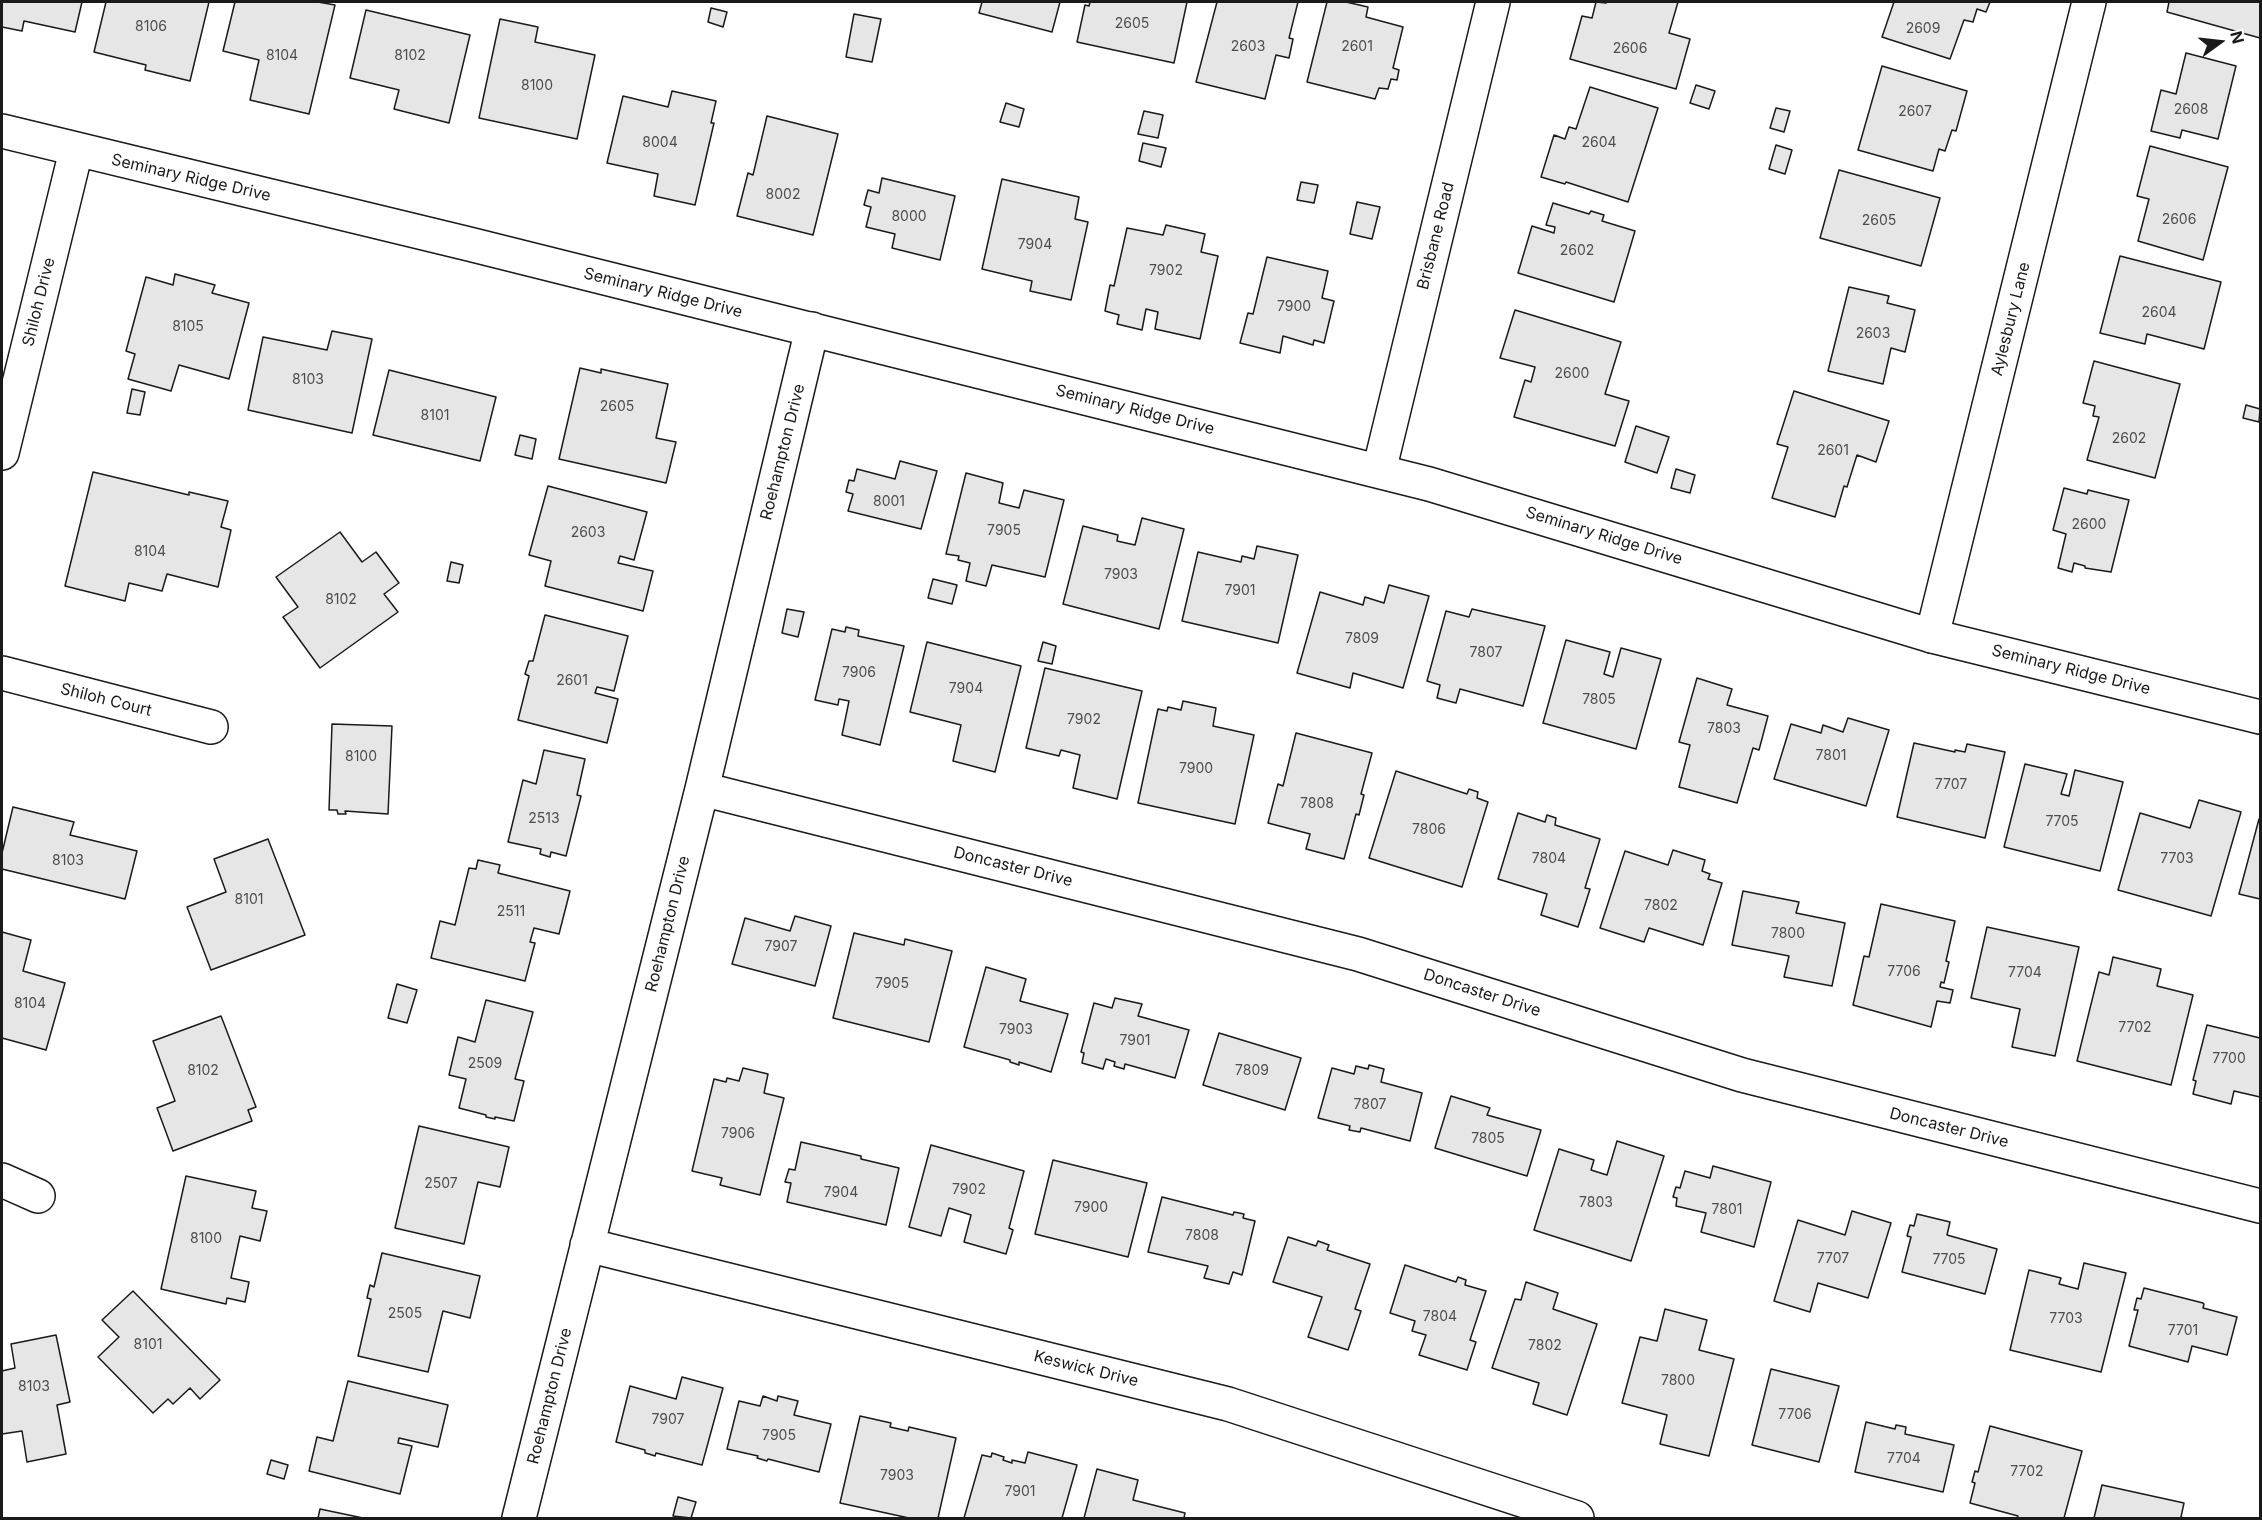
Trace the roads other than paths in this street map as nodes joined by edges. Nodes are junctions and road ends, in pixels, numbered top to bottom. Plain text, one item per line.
1 (1493, 2) edge
2 (2089, 2) edge
3 (2, 131) edge
4 (76, 151) junction
5 (812, 329) junction
6 (2, 453) edge
7 (1379, 471) junction
8 (1932, 636) junction
9 (2, 673) edge
10 (2260, 717) edge
11 (211, 727) dead end
12 (702, 789) junction
13 (2, 1180) edge
14 (38, 1196) dead end
15 (2260, 1206) edge
16 (587, 1245) junction
17 (519, 1518) edge
18 (1577, 1518) edge

1 - 7 street, Brisbane Road
2 - 8 street, Aylesbury Lane
3 - 4 street, Seminary Ridge Drive
4 - 5 street, Seminary Ridge Drive
4 - 6 street, Shiloh Drive
5 - 7 street, Seminary Ridge Drive
5 - 12 street, Roehampton Drive
7 - 8 street, Seminary Ridge Drive
8 - 10 street, Seminary Ridge Drive
9 - 11 street, Shiloh Court
12 - 15 street, Doncaster Drive
12 - 16 street, Roehampton Drive
13 - 14 street
16 - 17 street, Roehampton Drive
16 - 18 street, Keswick Drive

